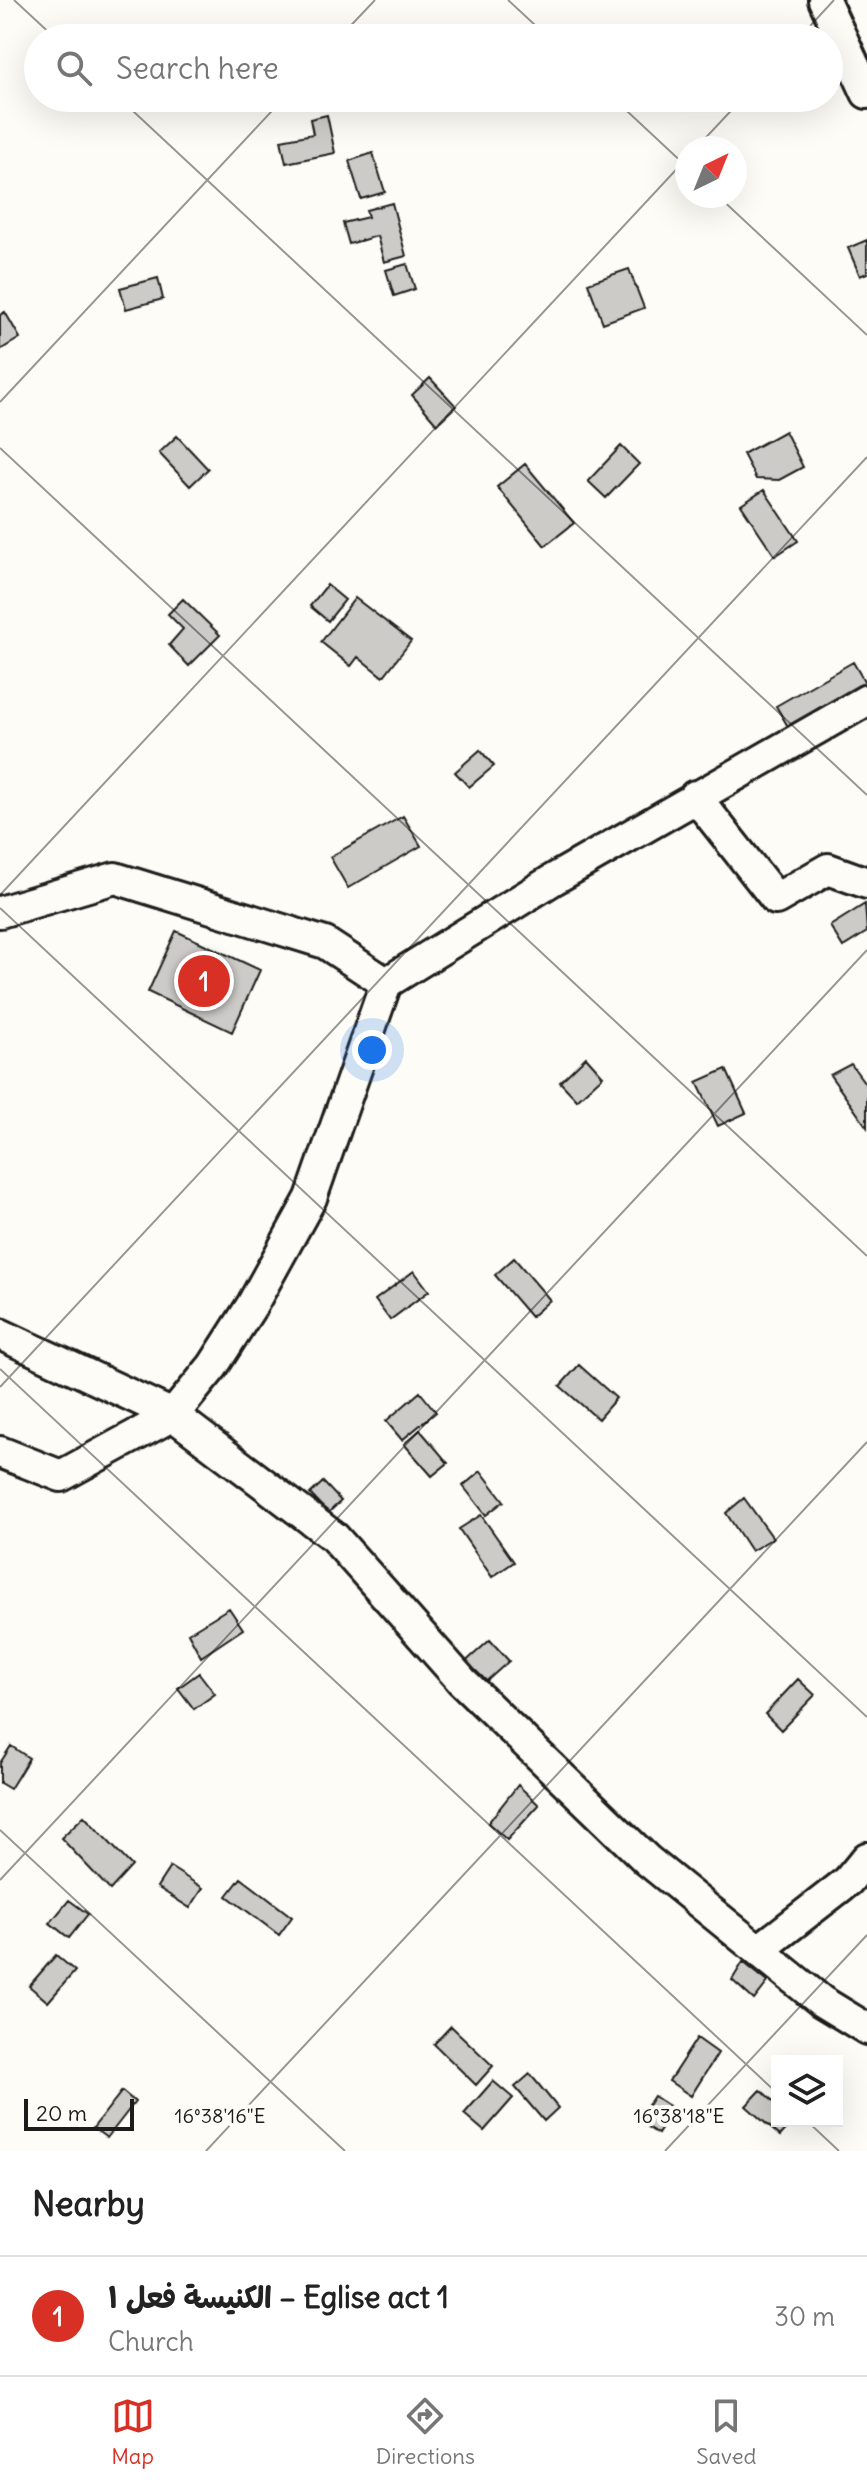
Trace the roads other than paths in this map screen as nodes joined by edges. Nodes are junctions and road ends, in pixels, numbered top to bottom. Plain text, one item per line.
1 (824, 0) edge
2 (835, 24) edge
3 (843, 41) edge
4 (867, 93) edge
5 (867, 700) edge
6 (695, 796) junction
7 (867, 883) edge
8 (0, 912) edge
9 (386, 983) junction
10 (0, 1334) edge
11 (173, 1415) junction
12 (0, 1452) edge
13 (867, 1858) edge
14 (759, 1950) junction
15 (867, 2029) edge

1 - 2 street
3 - 4 street
5 - 6 street
6 - 7 street
6 - 9 street
8 - 9 street
9 - 11 street
10 - 11 street
11 - 12 street
11 - 14 street
13 - 14 street
14 - 15 street

